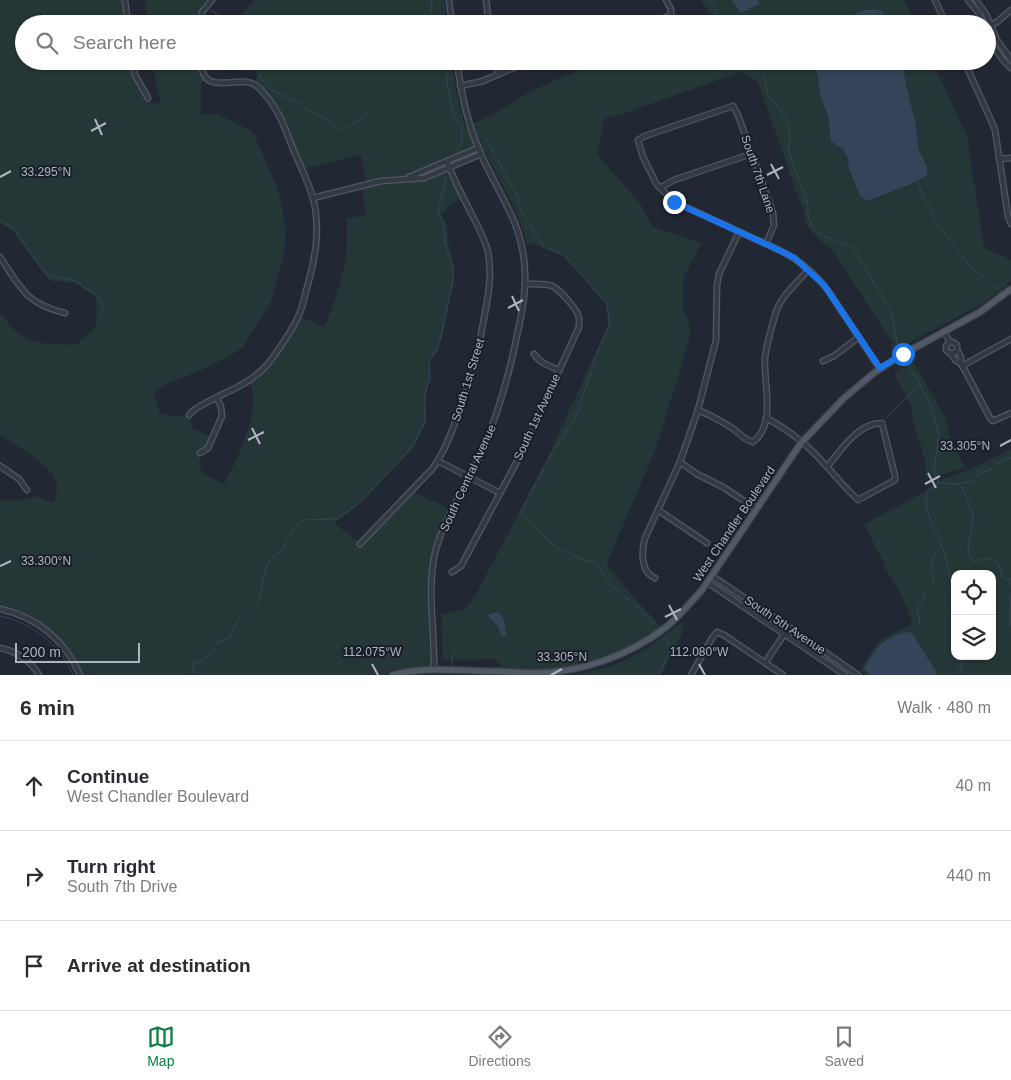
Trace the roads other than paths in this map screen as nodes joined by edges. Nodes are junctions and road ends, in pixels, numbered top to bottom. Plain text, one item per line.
1 (126, 0) edge
2 (212, 0) edge
3 (449, 0) edge
4 (486, 0) edge
5 (666, 0) edge
6 (935, 0) edge
7 (968, 0) edge
8 (976, 0) edge
9 (1011, 10) edge
10 (127, 15) edge
11 (202, 15) edge
12 (451, 15) edge
13 (488, 15) edge
14 (671, 15) edge
15 (942, 15) edge
16 (980, 15) edge
17 (985, 15) edge
18 (996, 22) edge
19 (996, 38) edge
20 (996, 50) edge
21 (1011, 60) edge
22 (1011, 68) edge
23 (134, 70) edge
24 (202, 70) edge
25 (458, 70) edge
26 (497, 70) edge
27 (507, 70) edge
28 (968, 70) edge
29 (498, 74) junction
30 (460, 86) junction
31 (148, 98) dead end
32 (478, 148) junction
33 (481, 154) junction
34 (751, 154) junction
35 (1011, 158) edge
36 (999, 159) junction
37 (447, 162) junction
38 (449, 167) junction
39 (405, 178) junction
40 (660, 188) junction
41 (313, 198) junction
42 (1011, 224) edge
43 (739, 232) junction
44 (766, 244) junction
45 (0, 257) edge
46 (808, 270) junction
47 (525, 284) junction
48 (1011, 290) edge
49 (65, 313) dead end
50 (944, 332) junction
51 (859, 337) junction
52 (1011, 339) edge
53 (950, 342) junction
54 (957, 350) junction
55 (951, 353) junction
56 (534, 354) dead end
57 (823, 361) dead end
58 (962, 365) junction
59 (880, 368) junction
60 (559, 370) junction
61 (217, 398) junction
62 (698, 410) junction
63 (1011, 413) edge
64 (189, 415) dead end
65 (766, 418) junction
66 (802, 443) junction
67 (200, 453) dead end
68 (438, 461) junction
69 (680, 462) junction
70 (0, 466) edge
71 (827, 467) junction
72 (470, 477) junction
73 (27, 490) dead end
74 (500, 493) junction
75 (756, 509) junction
76 (658, 510) junction
77 (707, 543) dead end
78 (360, 544) dead end
79 (452, 572) dead end
80 (712, 576) junction
81 (655, 578) dead end
82 (708, 582) junction
83 (0, 609) edge
84 (789, 628) junction
85 (785, 634) junction
86 (0, 648) edge
87 (765, 663) junction
88 (434, 669) junction
89 (505, 673) edge
90 (39, 675) edge
91 (80, 675) edge
92 (393, 675) edge
93 (691, 675) edge
94 (783, 675) edge
95 (845, 675) edge
96 (858, 675) edge

1 - 10 street
2 - 11 street
3 - 12 street
4 - 13 street
5 - 14 street
6 - 15 street
7 - 16 street
8 - 17 street
9 - 18 street
19 - 21 street
20 - 22 street
23 - 31 street
24 - 41 street
25 - 30 street, South Central Avenue
26 - 29 street
27 - 29 street
28 - 36 street
29 - 30 street
30 - 32 street, South Central Avenue
32 - 33 street, South Central Avenue
32 - 37 street
33 - 38 street
33 - 47 street, South Central Avenue
34 - 40 street
34 - 40 street, South 7th Lane
34 - 44 street, South 7th Lane
35 - 36 street
36 - 42 street
37 - 38 street, South 1st Street
37 - 39 street
38 - 39 street
38 - 68 street, South 1st Street
39 - 41 street
40 - 43 street
41 - 61 street
43 - 44 street
43 - 62 street
44 - 46 street
45 - 49 street
46 - 51 street
46 - 65 street
47 - 60 street, South 1st Avenue
47 - 72 street, South Central Avenue
48 - 50 main road, West Chandler Boulevard
50 - 53 street
50 - 59 main road, West Chandler Boulevard
51 - 57 street
51 - 59 street
52 - 58 street
53 - 54 street
53 - 55 street
54 - 55 street
54 - 58 street
55 - 58 street
56 - 60 street
58 - 63 street
59 - 66 main road, West Chandler Boulevard
60 - 74 street, South 1st Avenue
61 - 64 street
61 - 67 street
62 - 65 street
62 - 69 street
65 - 66 street
66 - 71 street
66 - 75 main road, West Chandler Boulevard
68 - 72 street
68 - 78 street, South 1st Street
69 - 75 street
69 - 76 street
70 - 73 street
71 - 71 street
72 - 74 street
72 - 88 street, South Central Avenue
74 - 79 street, South 1st Avenue
75 - 80 main road, West Chandler Boulevard
76 - 77 street
76 - 81 street
80 - 82 main road, West Chandler Boulevard
80 - 84 street, South 5th Avenue
82 - 85 street, South 5th Avenue
82 - 89 main road, West Chandler Boulevard
83 - 91 street
84 - 85 street
84 - 96 street, South 5th Avenue
85 - 87 street
85 - 95 street, South 5th Avenue
86 - 90 street
87 - 93 street
87 - 94 street
88 - 89 main road, West Chandler Boulevard
88 - 92 main road, West Chandler Boulevard

